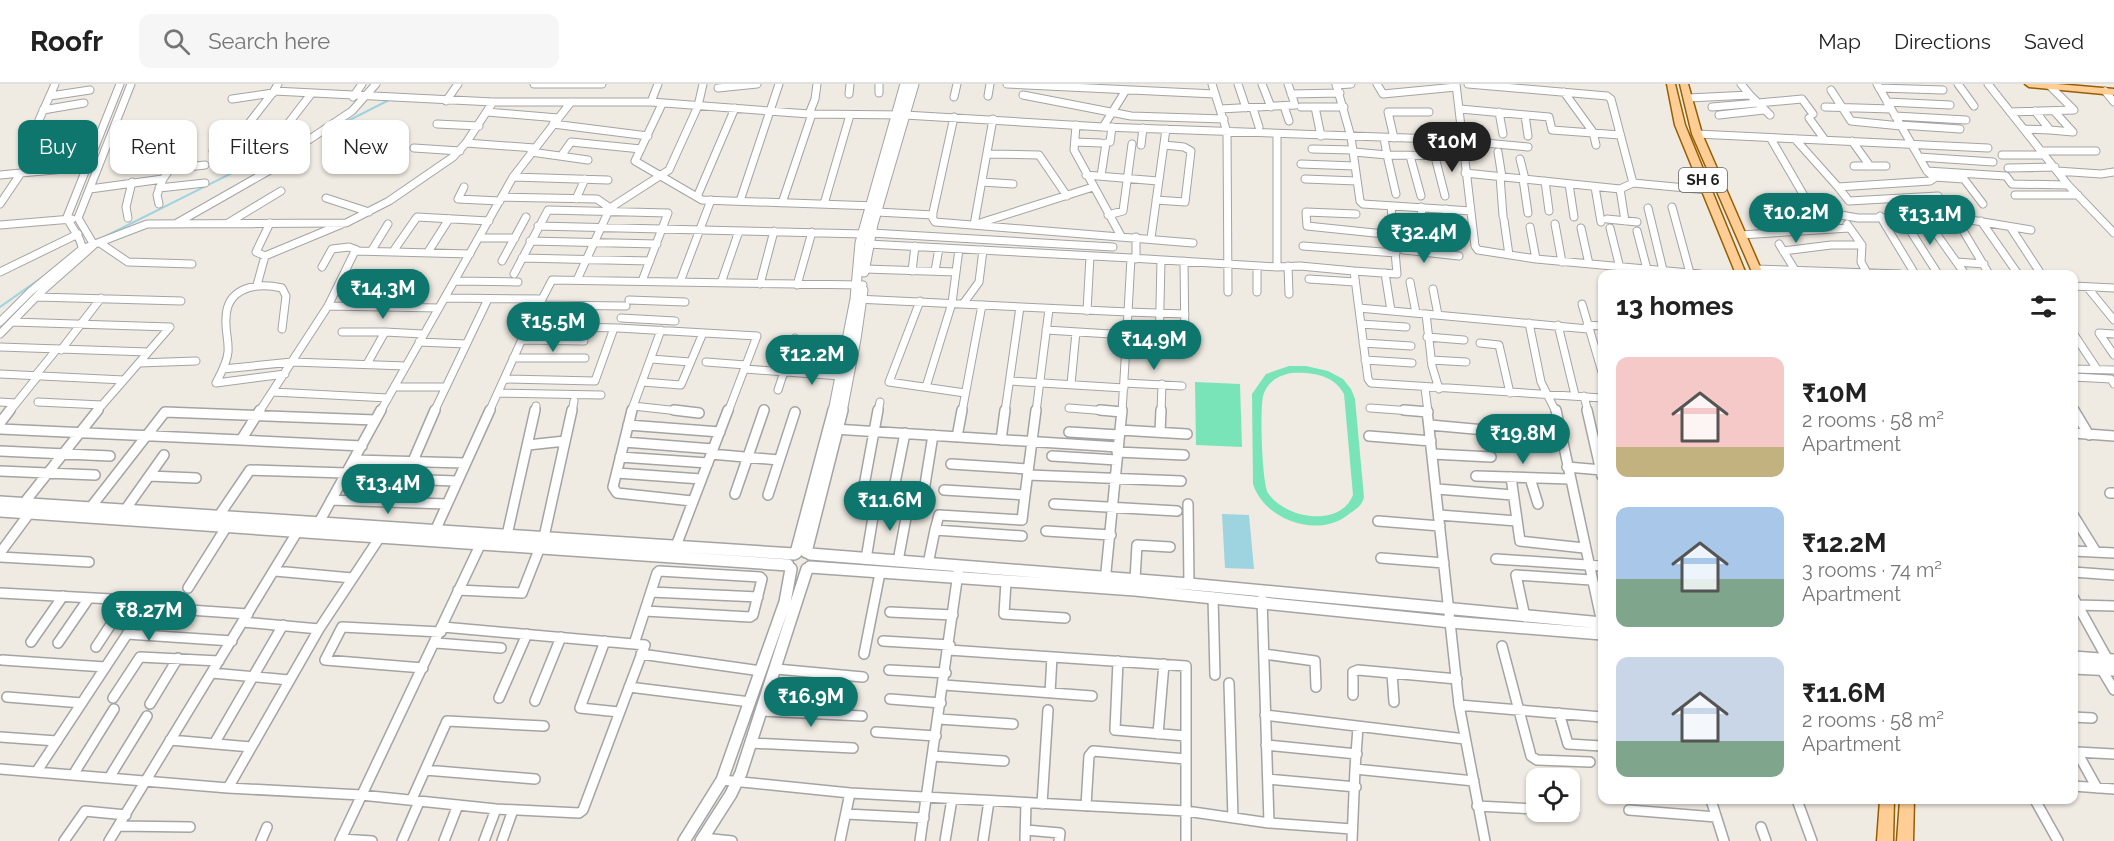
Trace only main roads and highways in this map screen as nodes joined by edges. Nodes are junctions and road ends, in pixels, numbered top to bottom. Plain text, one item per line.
1 (1671, 84) edge
2 (1684, 84) edge
3 (2029, 84) edge
4 (2093, 84) edge
5 (2114, 86) edge
6 (2109, 91) edge
7 (1739, 270) edge
8 (1755, 270) edge
9 (1887, 804) edge
10 (1907, 804) edge
11 (1885, 841) edge
12 (1905, 841) edge

1 - 7 main road, SH 6
2 - 8 main road, SH 6
3 - 6 main road
4 - 5 main road
9 - 11 main road
10 - 12 main road

